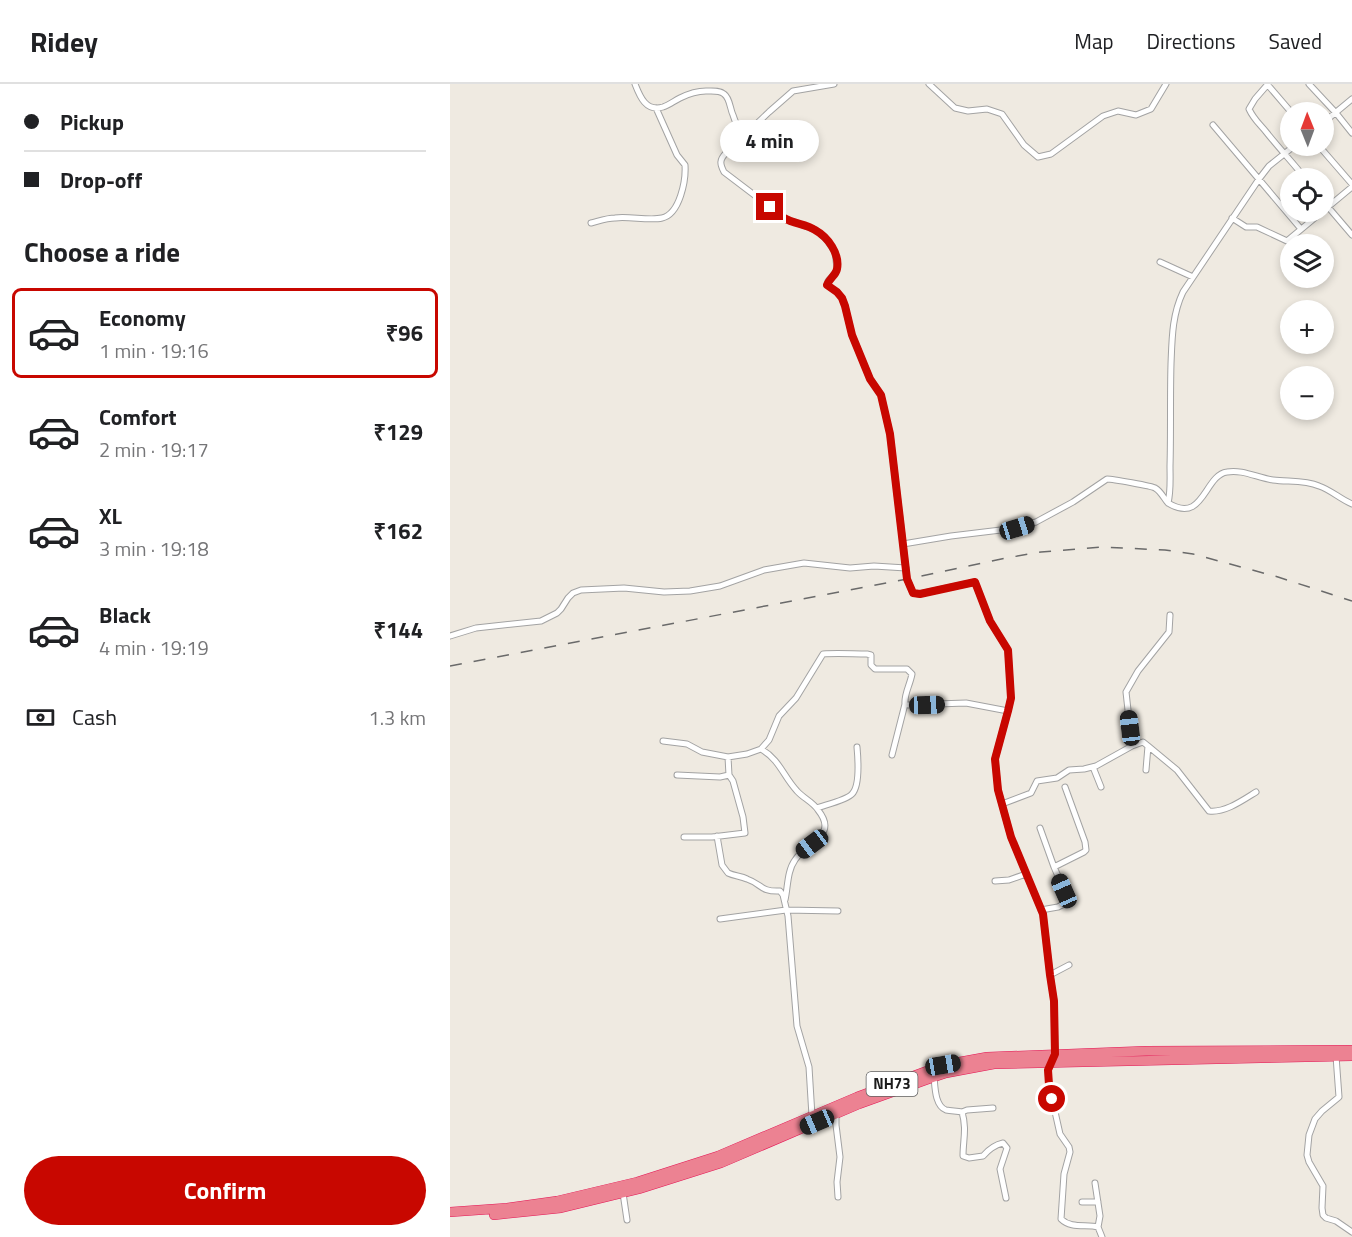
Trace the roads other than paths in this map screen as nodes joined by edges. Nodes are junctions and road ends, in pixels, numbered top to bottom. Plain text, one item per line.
1 (635, 84) edge
2 (834, 84) edge
3 (929, 84) edge
4 (1166, 84) edge
5 (1267, 84) edge
6 (1309, 84) edge
7 (1352, 99) edge
8 (1282, 102) edge
9 (656, 108) junction
10 (1336, 113) junction
11 (1213, 124) dead end
12 (1352, 133) edge
13 (744, 135) junction
14 (1280, 148) edge
15 (1281, 156) edge
16 (1287, 156) edge
17 (1327, 156) edge
18 (1297, 168) edge
19 (1259, 178) junction
20 (1352, 185) edge
21 (1334, 202) edge
22 (1334, 214) edge
23 (1232, 218) junction
24 (1310, 222) edge
25 (591, 223) dead end
26 (1301, 229) junction
27 (1352, 234) edge
28 (1160, 262) dead end
29 (1193, 277) junction
30 (1349, 502) edge
31 (1168, 503) junction
32 (903, 544) junction
33 (906, 568) junction
34 (1170, 615) dead end
35 (450, 636) edge
36 (904, 704) junction
37 (1008, 711) junction
38 (663, 741) dead end
39 (1132, 746) junction
40 (1148, 746) junction
41 (857, 747) dead end
42 (761, 749) junction
43 (892, 755) dead end
44 (728, 758) junction
45 (1093, 767) junction
46 (1146, 770) dead end
47 (677, 775) dead end
48 (729, 775) junction
49 (1065, 787) dead end
50 (1101, 787) dead end
51 (1256, 792) dead end
52 (1002, 804) junction
53 (817, 808) junction
54 (1040, 828) dead end
55 (717, 836) junction
56 (684, 837) dead end
57 (1054, 867) junction
58 (1026, 874) junction
59 (995, 881) dead end
60 (785, 908) junction
61 (1041, 910) junction
62 (838, 911) dead end
63 (720, 919) dead end
64 (1069, 964) dead end
65 (1050, 975) junction
66 (1352, 1050) edge
67 (1336, 1056) junction
68 (1352, 1056) edge
69 (1053, 1058) junction
70 (934, 1077) junction
71 (993, 1108) dead end
72 (962, 1112) junction
73 (836, 1114) junction
74 (812, 1116) junction
75 (1095, 1183) dead end
76 (623, 1193) junction
77 (838, 1197) dead end
78 (1006, 1198) dead end
79 (1082, 1202) dead end
80 (1098, 1202) junction
81 (450, 1212) edge
82 (450, 1217) edge
83 (627, 1220) dead end
84 (1098, 1227) junction
85 (1351, 1234) edge
86 (1102, 1237) edge

1 - 9 street
2 - 13 street
3 - 4 street
5 - 8 street
5 - 14 street
6 - 10 street
7 - 10 street
9 - 13 street
9 - 25 street
10 - 12 street
11 - 19 street
13 - 32 street
15 - 19 street
16 - 18 street
17 - 20 street
19 - 23 street
19 - 26 street
20 - 21 street
22 - 27 street
23 - 26 street
23 - 29 street
24 - 26 street
28 - 29 street
29 - 31 street
30 - 31 street
31 - 32 street
32 - 33 street
33 - 35 street
33 - 37 street
34 - 39 street
36 - 37 street
36 - 42 street
36 - 43 street
37 - 52 street
38 - 44 street
39 - 40 street
39 - 45 street
40 - 46 street
40 - 51 street
41 - 53 street
42 - 44 street
42 - 53 street
44 - 48 street
45 - 50 street
45 - 52 street
47 - 48 street
48 - 55 street
49 - 57 street
52 - 58 street
53 - 60 street
54 - 57 street
55 - 56 street
55 - 60 street
57 - 61 street
58 - 59 street
58 - 61 street
60 - 62 street
60 - 63 street
60 - 74 street
61 - 65 street
64 - 65 street
65 - 69 street
66 - 69 highway, NH73
67 - 68 highway, NH73
67 - 69 highway, NH73
67 - 85 street
69 - 70 highway, NH73
69 - 74 highway, NH73
69 - 84 street
70 - 72 street
70 - 73 highway, NH73
71 - 72 street
72 - 78 street
73 - 76 highway, NH73
73 - 77 street
74 - 81 highway, NH73
75 - 80 street
76 - 82 highway, NH73
76 - 83 street
79 - 80 street
80 - 84 street
84 - 86 street

